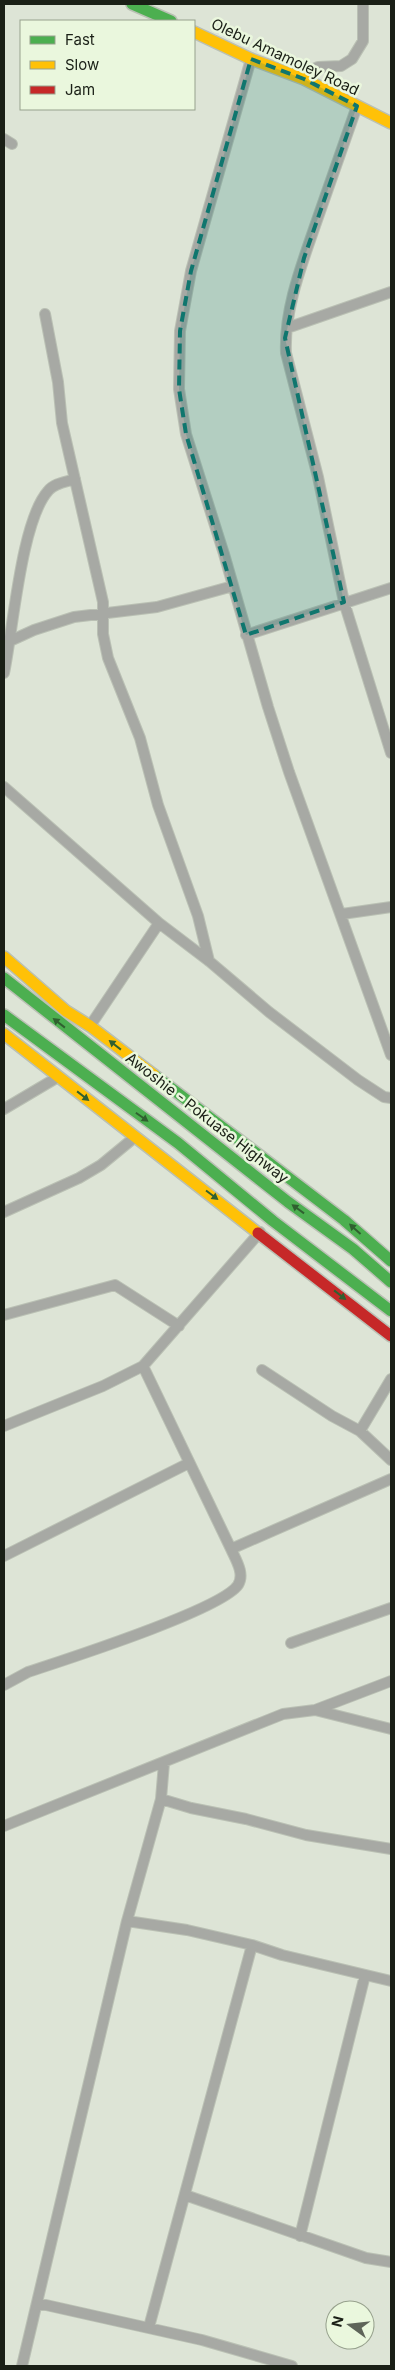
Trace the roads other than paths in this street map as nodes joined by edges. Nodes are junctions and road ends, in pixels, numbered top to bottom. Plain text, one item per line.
1 (132, 4) edge
2 (363, 4) edge
3 (169, 20) edge
4 (195, 32) edge
5 (251, 59) junction
6 (304, 79) junction
7 (357, 106) junction
8 (391, 123) edge
9 (391, 292) edge
10 (45, 314) dead end
11 (287, 328) junction
12 (76, 479) junction
13 (233, 586) junction
14 (391, 588) edge
15 (344, 602) junction
16 (104, 615) junction
17 (246, 635) junction
18 (10, 641) junction
19 (4, 673) edge
20 (391, 753) edge
21 (4, 787) edge
22 (391, 907) edge
23 (342, 914) junction
24 (159, 923) junction
25 (4, 958) edge
26 (209, 961) junction
27 (4, 978) edge
28 (4, 1016) edge
29 (90, 1026) junction
30 (4, 1034) edge
31 (391, 1055) edge
32 (58, 1077) junction
33 (391, 1098) edge
34 (4, 1109) edge
35 (135, 1137) junction
36 (4, 1212) edge
37 (260, 1232) junction
38 (391, 1262) edge
39 (391, 1282) edge
40 (391, 1311) edge
41 (4, 1316) edge
42 (179, 1326) junction
43 (391, 1336) edge
44 (142, 1366) junction
45 (262, 1370) dead end
46 (391, 1379) edge
47 (4, 1426) edge
48 (360, 1431) junction
49 (391, 1460) edge
50 (189, 1463) junction
51 (391, 1479) edge
52 (231, 1549) junction
53 (4, 1556) edge
54 (391, 1608) edge
55 (291, 1643) dead end
56 (391, 1681) edge
57 (4, 1685) edge
58 (315, 1710) junction
59 (391, 1729) edge
60 (164, 1763) junction
61 (161, 1799) junction
62 (4, 1826) edge
63 (391, 1849) edge
64 (127, 1921) junction
65 (252, 1945) junction
66 (364, 1975) junction
67 (391, 1981) edge
68 (185, 2195) junction
69 (300, 2236) junction
70 (391, 2262) edge
71 (37, 2303) junction
72 (149, 2328) junction
73 (22, 2366) edge
74 (292, 2366) edge

1 - 3 street
2 - 6 street
4 - 5 street, Olebu Amamoley Road
5 - 6 street, Olebu Amamoley Road
5 - 13 street
6 - 7 street, Olebu Amamoley Road
7 - 8 street, Olebu Amamoley Road
7 - 11 street
9 - 11 street
10 - 12 street
11 - 15 street
12 - 16 street
12 - 18 street
13 - 16 street
13 - 17 street
14 - 15 street
15 - 17 street
15 - 20 street
16 - 18 street
16 - 26 street
17 - 23 street
18 - 19 street
21 - 24 street
22 - 23 street
23 - 31 street
24 - 26 street
24 - 29 street
25 - 29 street
26 - 33 street
39 -> 27 street, Awoshie - Pokuase Highway
28 -> 40 street
38 -> 29 street
30 - 32 street
32 - 34 street
32 -> 35 street
35 - 36 street
35 -> 37 street
37 - 42 street
37 -> 43 street
41 - 42 street
42 - 44 street
44 - 47 street
44 - 50 street
45 - 48 street
46 - 48 street
48 - 49 street
50 - 52 street
50 - 53 street
51 - 52 street
52 - 57 street
54 - 55 street
56 - 58 street
58 - 59 street
58 - 60 street
60 - 61 street
60 - 62 street
61 - 63 street
61 - 64 street
64 - 65 street
64 - 71 street
65 - 66 street
65 - 68 street
66 - 67 street
66 - 69 street
68 - 69 street
68 - 72 street
69 - 70 street
71 - 72 street
71 - 73 street
72 - 74 street

